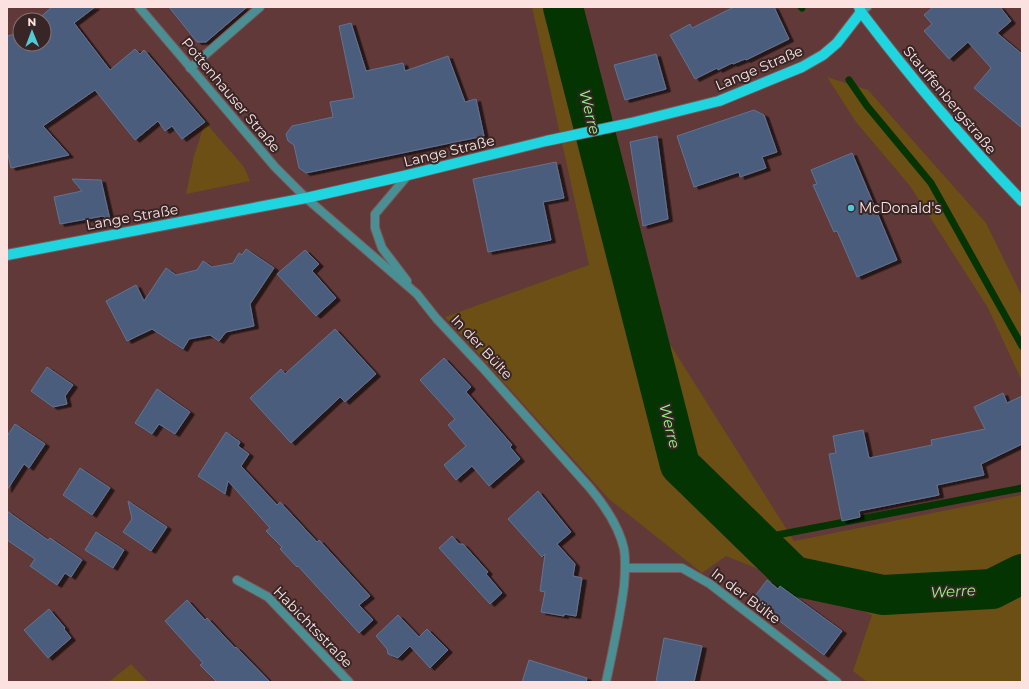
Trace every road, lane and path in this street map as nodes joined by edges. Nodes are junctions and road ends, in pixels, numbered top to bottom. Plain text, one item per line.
1 (139, 7) edge
2 (260, 7) edge
3 (862, 9) edge
4 (190, 68) junction
5 (408, 176) junction
6 (306, 198) junction
7 (1022, 202) edge
8 (7, 255) edge
9 (417, 294) junction
10 (625, 568) junction
11 (237, 580) dead end
12 (348, 682) edge
13 (606, 682) edge
14 (837, 682) edge

1 - 4 street, Pottenhauser Straße
2 - 4 street
3 - 5 main road, Lange Straße
3 - 7 main road, Stauffenbergstraße
4 - 6 street, Pottenhauser Straße
5 - 6 main road, Lange Straße
5 - 9 street
6 - 8 main road, Lange Straße
6 - 9 street, In der Bülte
9 - 10 street, In der Bülte
10 - 13 street, In der Bülte
10 - 14 street, In der Bülte
11 - 12 street, Habichtsstraße

